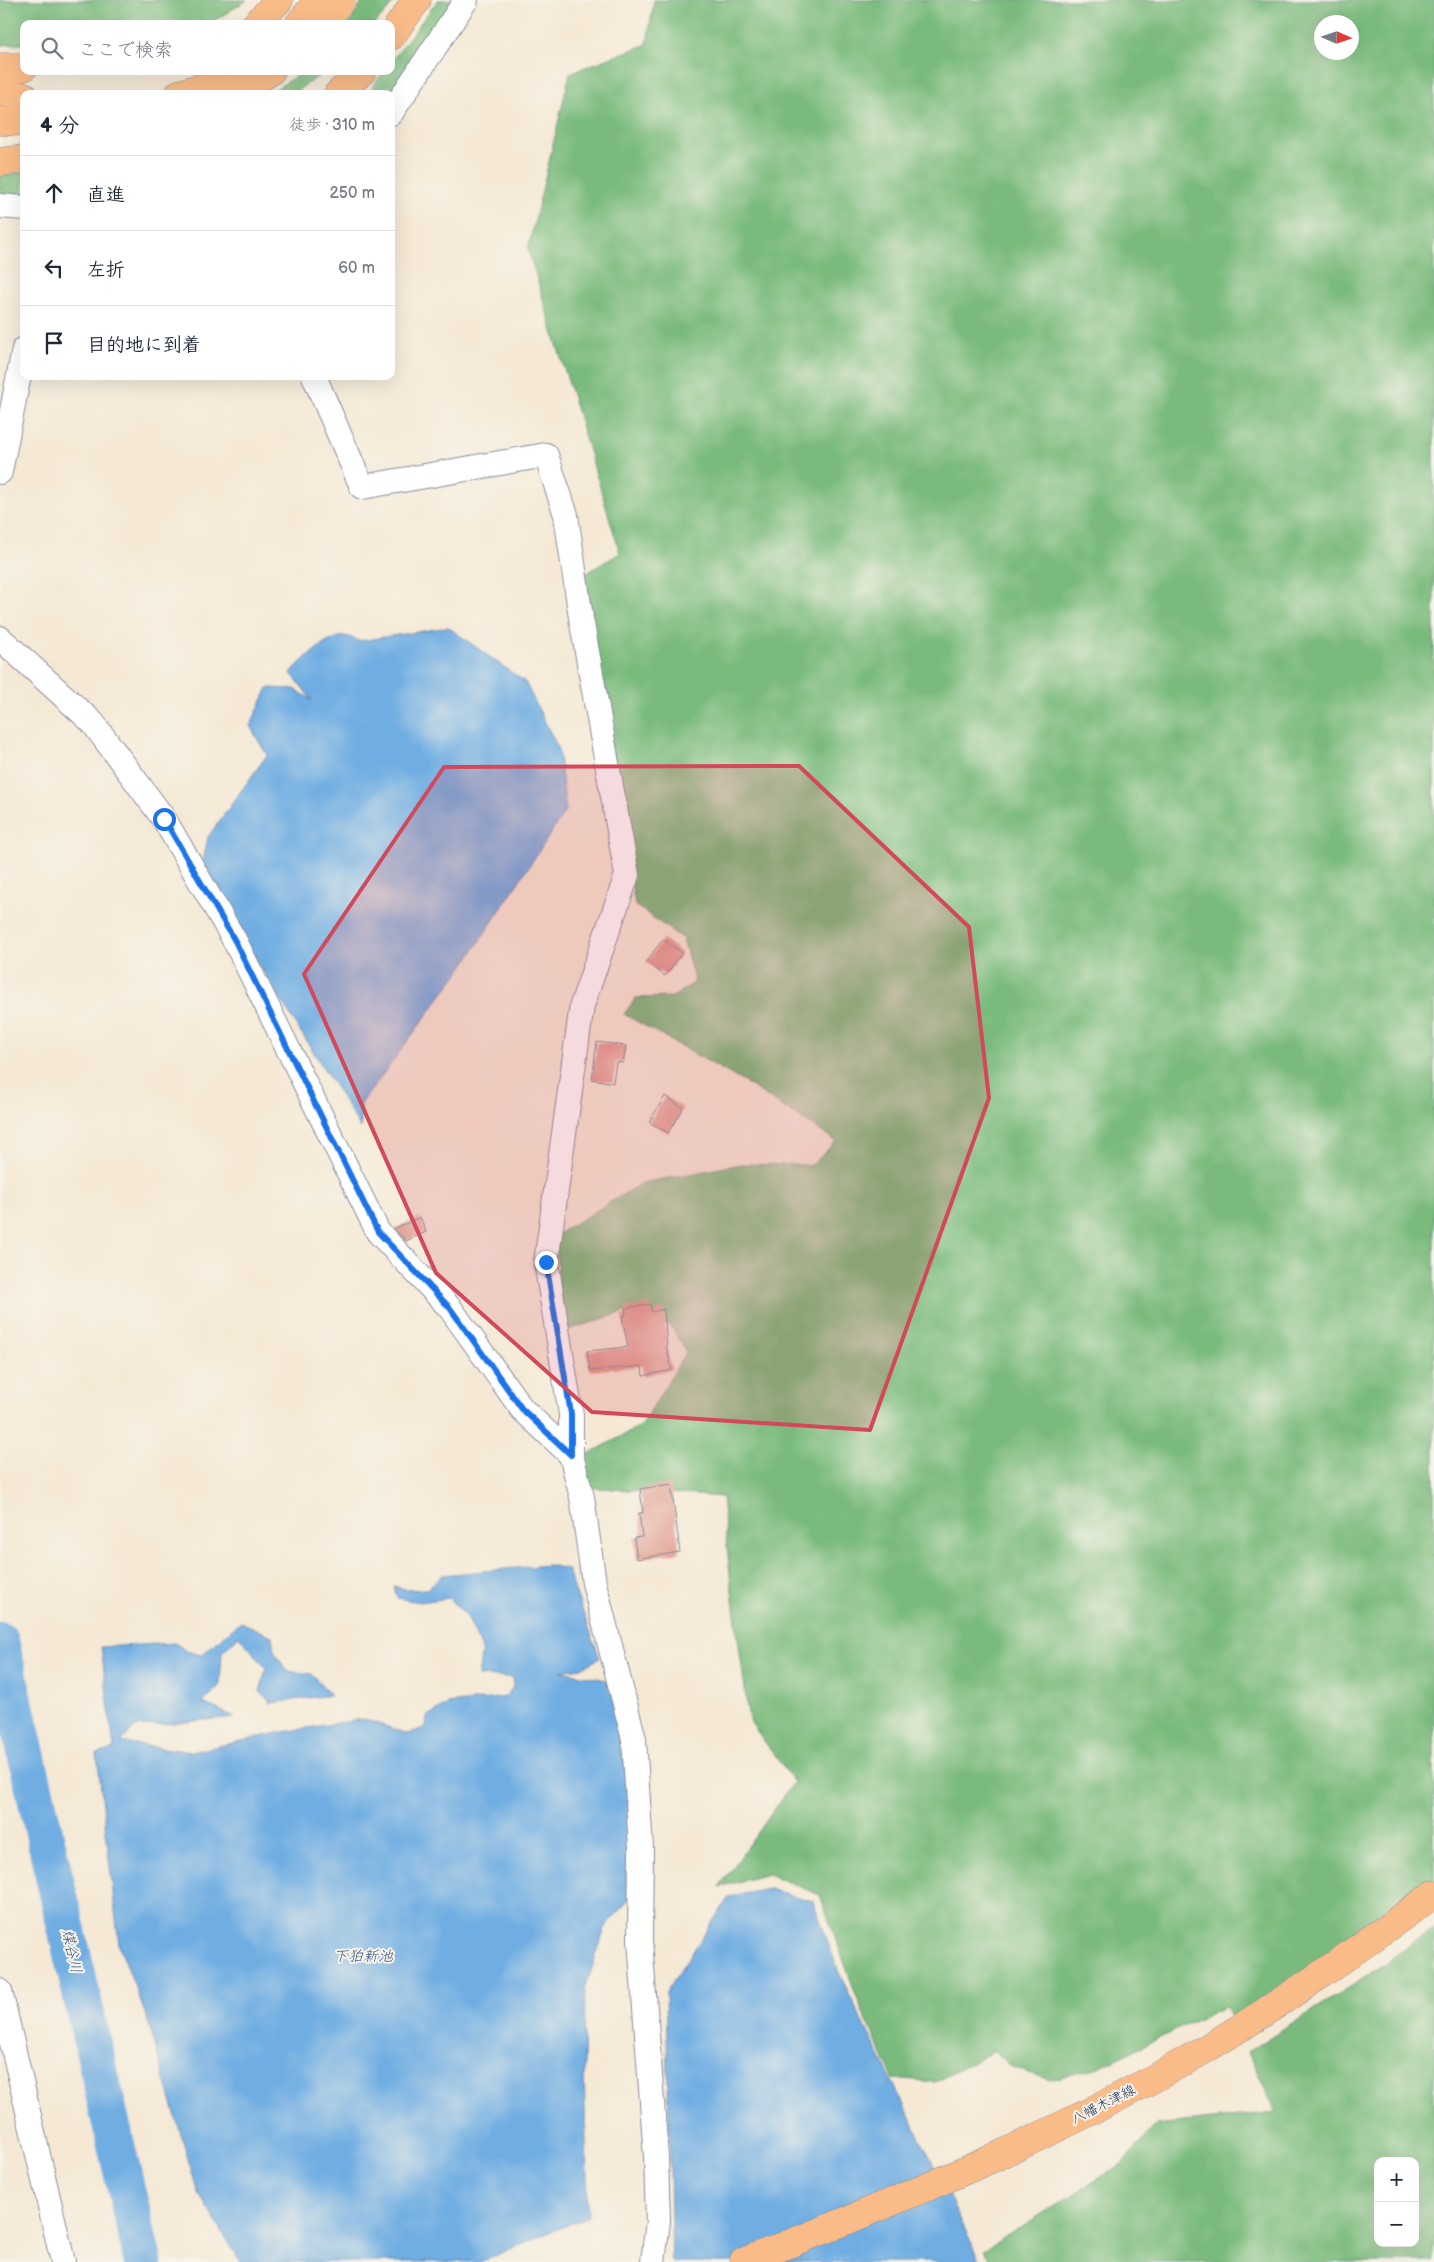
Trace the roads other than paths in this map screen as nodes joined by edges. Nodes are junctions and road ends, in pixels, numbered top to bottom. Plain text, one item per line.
1 (279, 0) edge
2 (319, 0) edge
3 (341, 0) edge
4 (417, 0) edge
5 (466, 0) edge
6 (260, 20) edge
7 (302, 20) edge
8 (326, 20) edge
9 (395, 30) edge
10 (0, 67) edge
11 (20, 67) edge
12 (227, 75) edge
13 (265, 75) edge
14 (358, 75) edge
15 (191, 90) edge
16 (241, 90) edge
17 (342, 90) edge
18 (0, 92) edge
19 (20, 95) edge
20 (0, 102) edge
21 (20, 104) edge
22 (395, 107) edge
23 (0, 121) edge
24 (20, 122) edge
25 (20, 130) edge
26 (0, 132) edge
27 (0, 151) edge
28 (20, 151) edge
29 (20, 160) edge
30 (0, 162) edge
31 (0, 206) edge
32 (20, 208) edge
33 (20, 370) edge
34 (316, 380) edge
35 (0, 472) edge
36 (0, 638) edge
37 (571, 1455) junction
38 (1434, 1894) edge
39 (0, 1991) edge
40 (63, 2262) edge
41 (653, 2262) edge
42 (743, 2262) edge

1 - 6 main road
2 - 7 main road
3 - 8 main road
4 - 9 main road
5 - 22 street
10 - 11 main road
12 - 15 main road
13 - 16 main road
14 - 17 main road
18 - 19 main road
20 - 21 main road
23 - 24 main road
25 - 26 main road
27 - 28 main road
29 - 30 main road
31 - 32 street
33 - 35 street
34 - 37 street
36 - 37 street
37 - 41 street
38 - 42 main road, 八幡木津線
39 - 40 street

